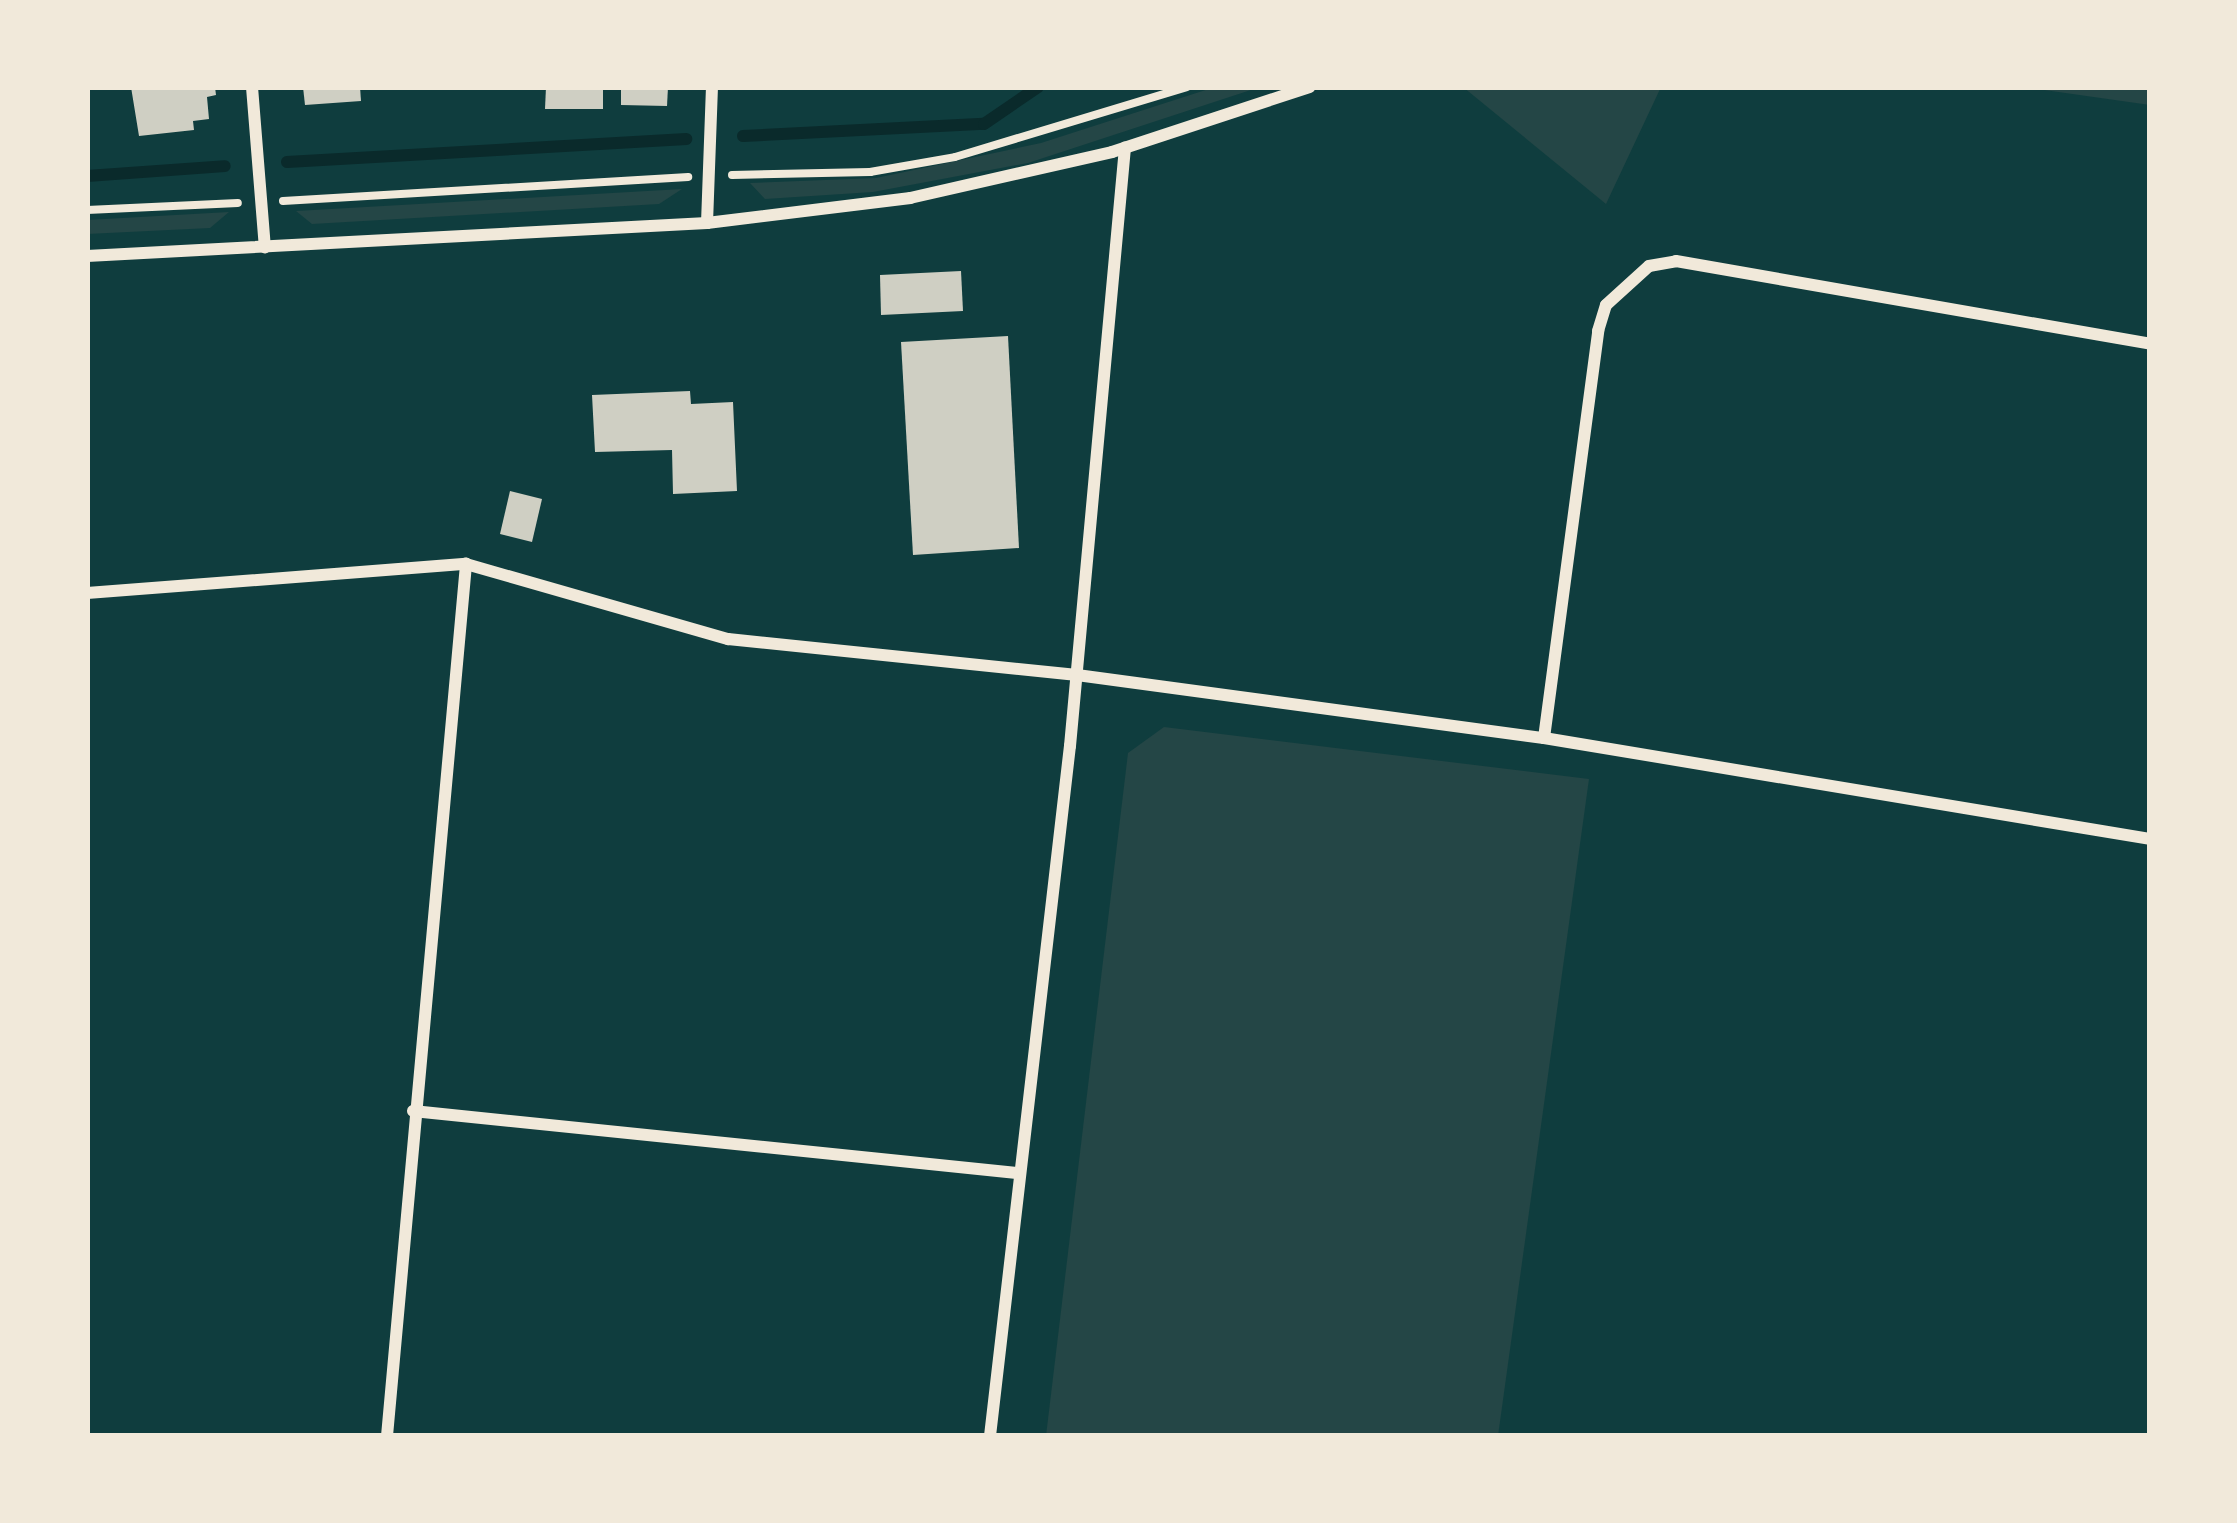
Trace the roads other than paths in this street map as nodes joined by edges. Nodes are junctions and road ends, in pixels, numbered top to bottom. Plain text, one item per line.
1 (253, 87) edge
2 (712, 87) edge
3 (1310, 87) edge
4 (1125, 148) junction
5 (707, 223) junction
6 (265, 247) junction
7 (87, 256) edge
8 (2150, 344) edge
9 (466, 565) junction
10 (87, 593) edge
11 (1077, 675) junction
12 (1544, 738) junction
13 (2150, 839) edge
14 (413, 1111) junction
15 (1017, 1173) junction
16 (387, 1436) edge
17 (990, 1436) edge

1 - 6 street
2 - 5 street
3 - 4 street
4 - 5 street
4 - 11 street
5 - 6 street
6 - 7 street
8 - 12 street
9 - 10 street
9 - 11 street
9 - 14 street
11 - 12 street
11 - 15 street
12 - 13 street
14 - 15 street
14 - 16 street
15 - 17 street

